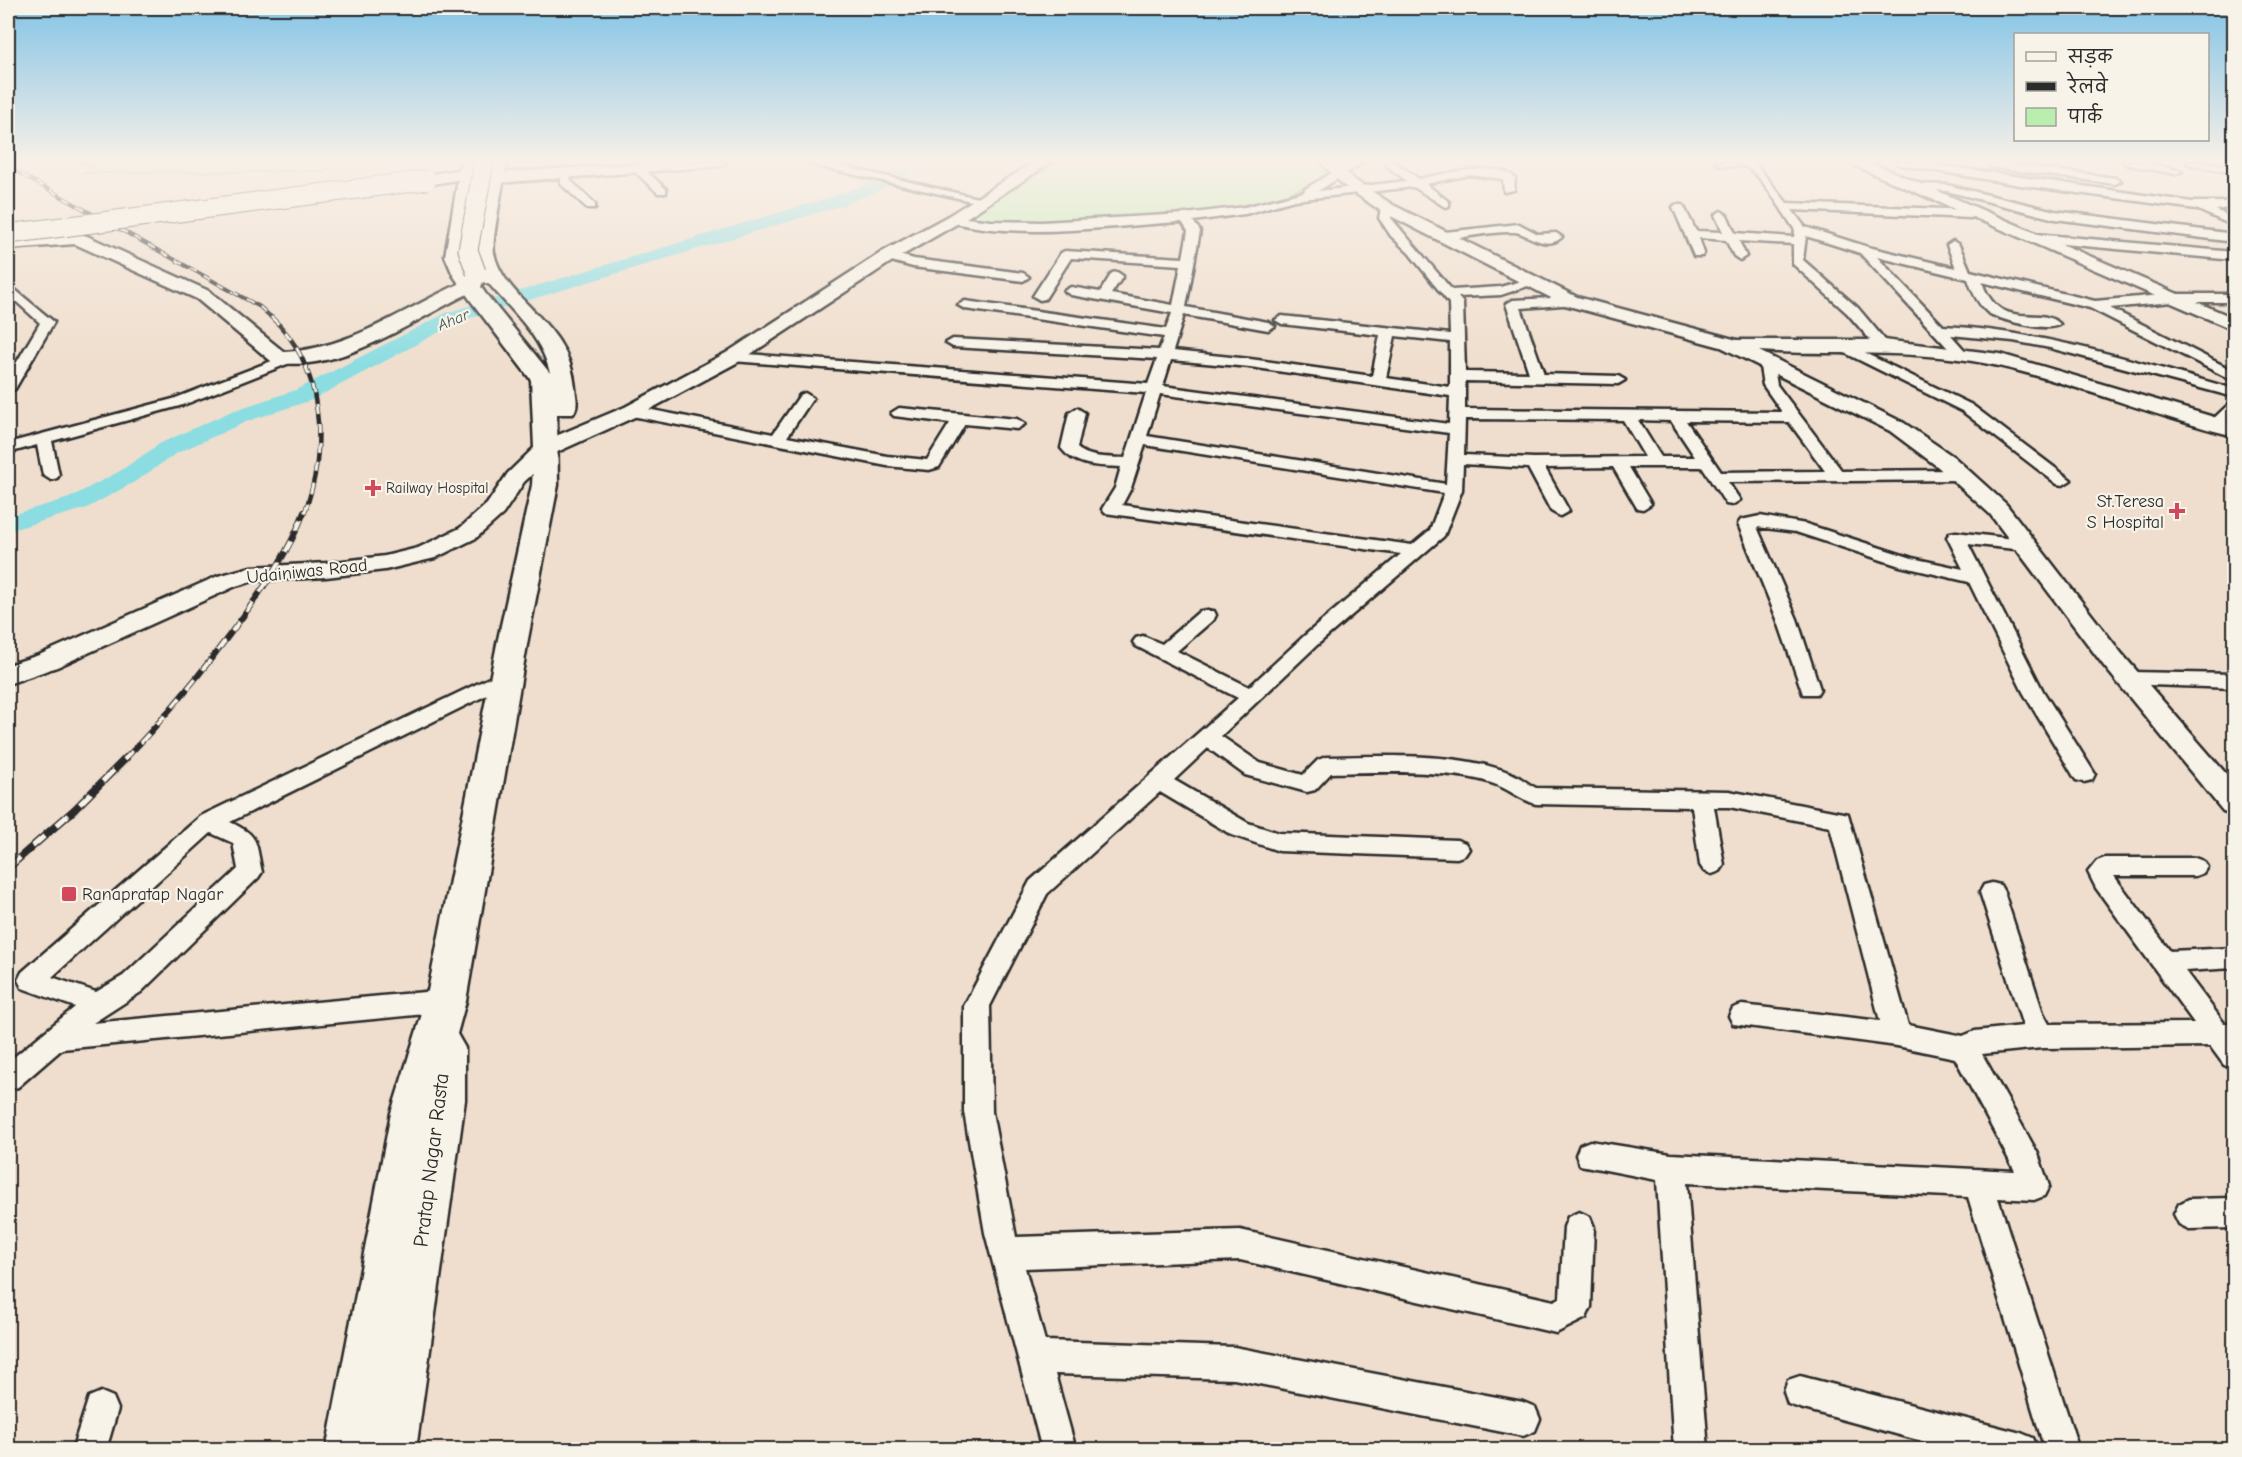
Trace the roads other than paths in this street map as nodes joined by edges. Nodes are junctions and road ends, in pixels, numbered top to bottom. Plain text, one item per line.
1 (55, 230) edge
2 (459, 230) edge
3 (474, 230) edge
4 (487, 230) edge
5 (934, 230) edge
6 (1193, 230) edge
7 (1393, 230) edge
8 (1433, 230) edge
9 (1501, 230) edge
10 (1522, 230) edge
11 (1689, 230) edge
12 (1727, 230) edge
13 (1797, 230) edge
14 (2009, 230) edge
15 (2017, 230) edge
16 (2172, 230) edge
17 (1691, 234) junction
18 (8, 236) edge
19 (1445, 236) junction
20 (1800, 236) junction
21 (1556, 237) dead end
22 (1731, 237) junction
23 (2035, 238) junction
24 (2235, 238) edge
25 (8, 244) edge
26 (1953, 245) dead end
27 (1864, 250) junction
28 (1698, 253) dead end
29 (888, 256) junction
30 (1740, 256) dead end
31 (2235, 256) edge
32 (1188, 262) junction
33 (1969, 274) junction
34 (1118, 276) dead end
35 (1023, 277) dead end
36 (1533, 282) junction
37 (475, 285) junction
38 (501, 285) junction
39 (8, 288) edge
40 (1071, 291) dead end
41 (1447, 294) junction
42 (1040, 296) dead end
43 (1103, 297) junction
44 (2168, 298) junction
45 (2235, 298) edge
46 (1571, 301) junction
47 (25, 302) junction
48 (8, 305) edge
49 (965, 305) dead end
50 (2095, 305) junction
51 (1179, 311) junction
52 (1282, 320) dead end
53 (2053, 324) dead end
54 (2235, 325) edge
55 (1268, 326) dead end
56 (1938, 330) junction
57 (2235, 330) edge
58 (1386, 332) junction
59 (1172, 334) junction
60 (1457, 339) junction
61 (953, 343) dead end
62 (1728, 343) junction
63 (1842, 346) junction
64 (1883, 346) junction
65 (1808, 348) junction
66 (1165, 355) junction
67 (1962, 355) junction
68 (733, 357) junction
69 (290, 358) junction
70 (1766, 361) junction
71 (14, 368) edge
72 (2235, 377) edge
73 (1538, 379) junction
74 (1618, 380) dead end
75 (1378, 381) junction
76 (8, 389) edge
77 (1154, 389) junction
78 (2235, 393) edge
79 (805, 398) dead end
80 (1457, 403) junction
81 (2235, 407) edge
82 (632, 411) junction
83 (899, 413) dead end
84 (1077, 413) dead end
85 (1628, 416) junction
86 (1676, 417) junction
87 (1793, 417) junction
88 (960, 419) junction
89 (1017, 424) dead end
90 (2225, 427) edge
91 (778, 438) junction
92 (44, 439) junction
93 (1139, 439) junction
94 (557, 443) junction
95 (8, 448) edge
96 (1455, 459) junction
97 (1618, 462) junction
98 (1655, 462) junction
99 (1706, 462) junction
100 (1131, 463) junction
101 (1534, 463) junction
102 (51, 475) dead end
103 (1960, 475) junction
104 (1837, 476) junction
105 (1716, 477) junction
106 (2063, 480) dead end
107 (1454, 490) junction
108 (1732, 500) dead end
109 (1643, 504) dead end
110 (1560, 511) dead end
111 (2024, 545) junction
112 (1415, 551) junction
113 (1978, 578) junction
114 (1207, 615) dead end
115 (1143, 642) dead end
116 (1164, 652) junction
117 (8, 675) edge
118 (506, 677) junction
119 (2128, 679) junction
120 (2235, 681) edge
121 (1810, 689) dead end
122 (1252, 697) junction
123 (1207, 737) junction
124 (2084, 774) dead end
125 (1157, 780) junction
126 (1702, 799) junction
127 (2235, 803) edge
128 (209, 822) junction
129 (1457, 849) dead end
130 (1712, 866) dead end
131 (2195, 867) dead end
132 (1992, 892) dead end
133 (2235, 958) edge
134 (2163, 962) junction
135 (446, 1001) junction
136 (98, 1004) junction
137 (1742, 1016) dead end
138 (1897, 1034) junction
139 (2226, 1034) edge
140 (2042, 1036) junction
141 (56, 1038) junction
142 (1964, 1048) junction
143 (2235, 1057) edge
144 (8, 1078) edge
145 (1590, 1155) dead end
146 (1671, 1168) junction
147 (1978, 1183) junction
148 (2235, 1213) edge
149 (2188, 1214) dead end
150 (1579, 1227) dead end
151 (1006, 1253) junction
152 (1036, 1357) junction
153 (1800, 1392) dead end
154 (101, 1409) dead end
155 (1523, 1419) dead end
156 (89, 1449) edge
157 (353, 1449) edge
158 (389, 1449) edge
159 (1059, 1449) edge
160 (1690, 1449) edge
161 (2021, 1449) edge
162 (2062, 1449) edge

1 - 18 main road, bridge
2 - 37 main road
3 - 37 main road, bridge
4 - 38 main road
5 - 29 street
6 - 32 street
7 - 41 street
8 - 19 street
9 - 19 street
10 - 21 street
11 - 17 street
12 - 22 street
13 - 20 street
14 - 44 street
15 - 23 street
16 - 24 street
17 - 22 street
17 - 28 street
19 - 36 street
20 - 22 street
20 - 27 street
20 - 64 street
22 - 30 street
23 - 31 street
23 - 44 street
25 - 69 street
26 - 33 street
27 - 33 street
27 - 56 street
29 - 35 street
29 - 68 street
32 - 42 street
32 - 51 street
33 - 50 street
33 - 53 street
34 - 43 street
36 - 41 street
36 - 46 street
37 - 38 main road
37 - 69 street
37 - 94 main road
38 - 94 main road
39 - 47 street
40 - 43 street
41 - 60 street
43 - 51 street
44 - 45 street
44 - 50 street
44 - 54 street
44 - 57 street
46 - 62 street
46 - 73 street
47 - 48 street
47 - 71 street
49 - 59 street
50 - 72 street
51 - 55 street
51 - 59 street
52 - 58 street
56 - 67 street
56 - 78 street
58 - 60 street
58 - 75 street
59 - 66 street
60 - 80 street
61 - 66 street
62 - 65 street
62 - 70 street
63 - 64 street
63 - 65 street
63 - 106 street
64 - 67 street
65 - 70 street
66 - 75 street
66 - 77 street
67 - 90 street
68 - 77 street
68 - 82 street
69 - 92 street
70 - 87 street
70 - 103 street
71 - 76 street
73 - 74 street
73 - 80 street
75 - 80 street
77 - 80 street
77 - 93 street
79 - 91 street
80 - 85 street
80 - 96 street
81 - 90 street
82 - 91 street
82 - 94 street
83 - 88 street
84 - 100 street
85 - 86 street
85 - 98 street
86 - 87 street
86 - 99 street
87 - 104 street
88 - 89 street
88 - 91 street
92 - 95 street
92 - 102 street
93 - 100 street
93 - 107 street
94 - 117 street, Udainiwas Road
94 - 118 main road
96 - 101 street
96 - 107 street
97 - 98 street
97 - 101 street
97 - 109 street
98 - 99 street
99 - 105 street
100 - 112 street
101 - 110 street
103 - 104 street
103 - 111 street
104 - 105 street
105 - 108 street
107 - 112 street
111 - 113 street
111 - 119 street
112 - 122 street
113 - 121 street
113 - 124 street
114 - 116 street
115 - 116 street
116 - 122 street
118 - 128 street
118 - 135 main road
119 - 120 street
119 - 127 street
122 - 123 street
123 - 125 street
123 - 126 street
125 - 129 street
125 - 151 street
126 - 130 street
126 - 138 street
128 - 136 street
128 - 136 street
131 - 134 street
132 - 140 street
133 - 134 street
134 - 139 street
135 - 141 street
135 - 157 main road, Pratap Nagar Rasta
135 - 158 main road, Pratap Nagar Rasta
136 - 141 street
137 - 138 street
138 - 142 street
139 - 140 street
139 - 143 street
140 - 142 street
141 - 144 street
142 - 147 street
145 - 146 street
146 - 147 street
146 - 160 street
147 - 162 street
148 - 149 street
150 - 151 street
151 - 152 street
152 - 155 street
152 - 159 street
153 - 161 street
154 - 156 street

